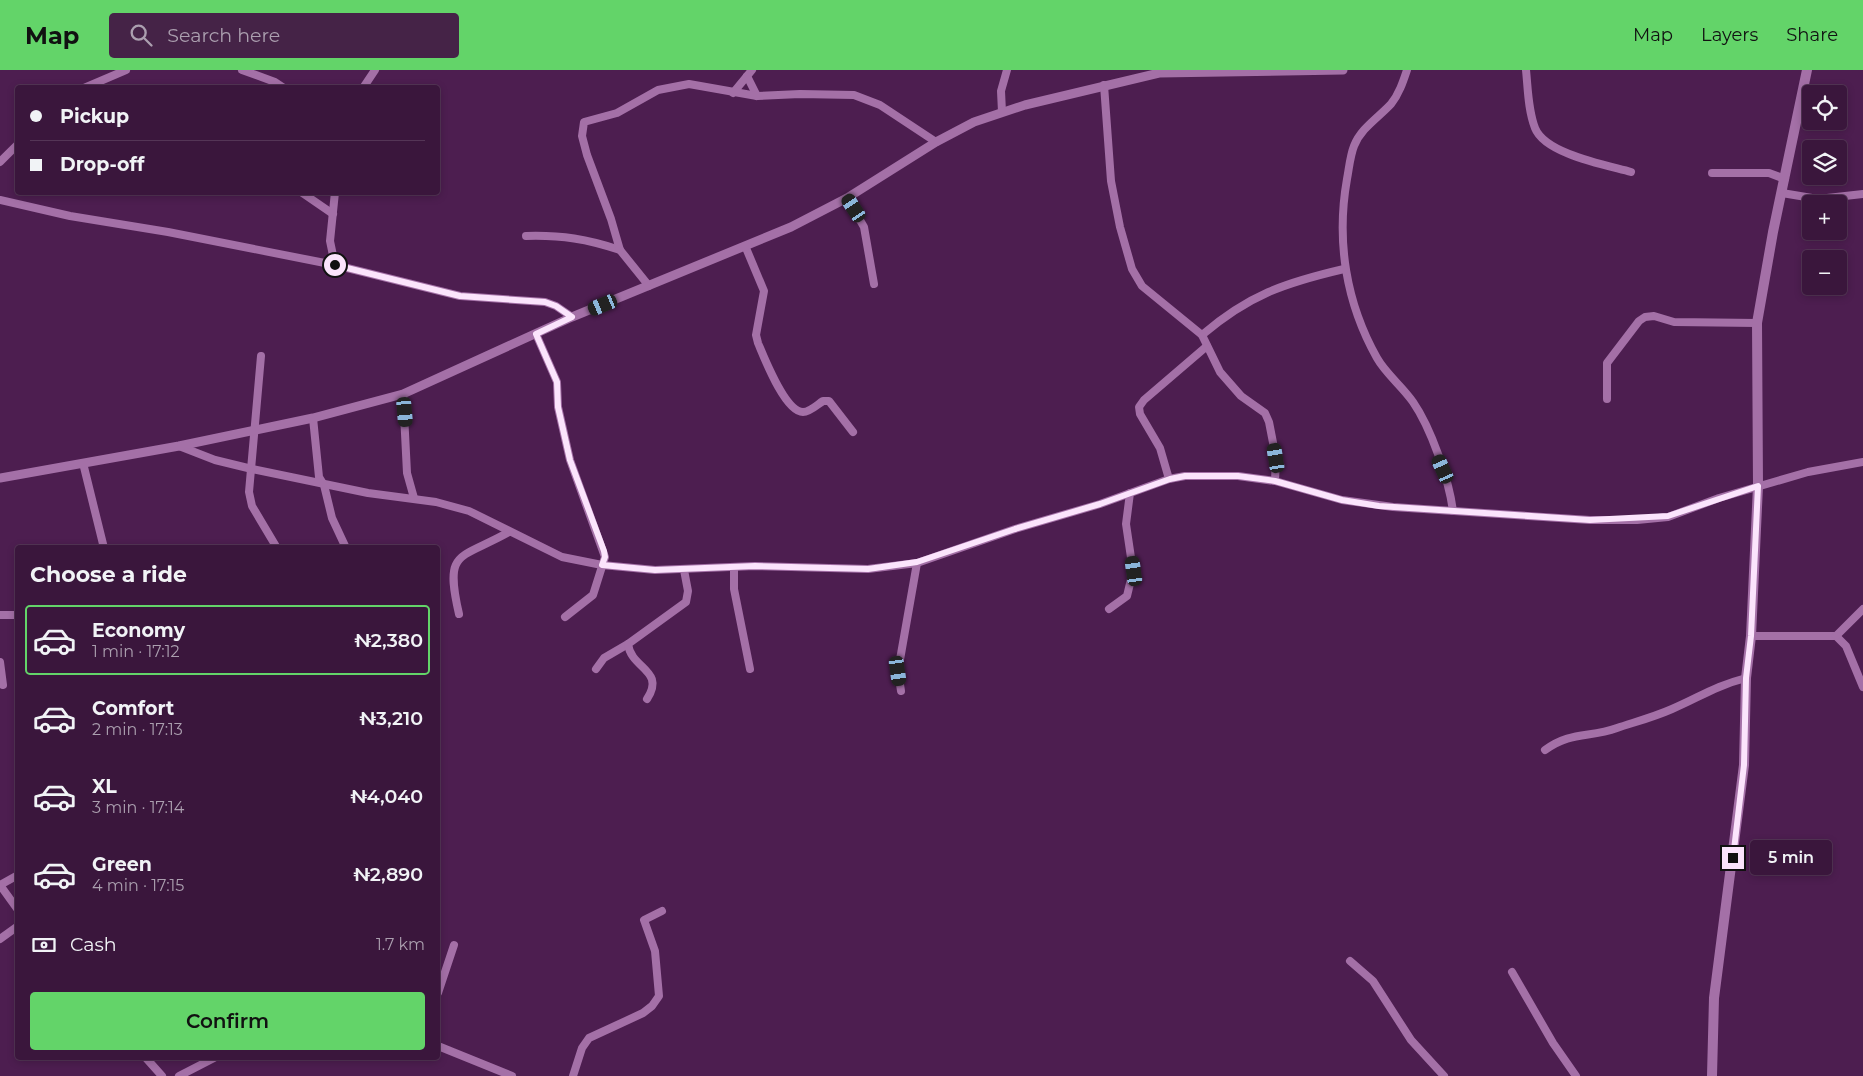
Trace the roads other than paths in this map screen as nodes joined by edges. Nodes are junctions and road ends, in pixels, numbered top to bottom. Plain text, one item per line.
1 (126, 70) edge
2 (242, 70) edge
3 (375, 70) edge
4 (1007, 70) edge
5 (1196, 70) edge
6 (1342, 70) edge
7 (1407, 70) edge
8 (1526, 70) edge
9 (1807, 70) edge
10 (1257, 71) edge
11 (749, 73) edge
12 (91, 85) edge
13 (277, 85) edge
14 (365, 85) edge
15 (1104, 85) junction
16 (733, 93) junction
17 (757, 96) junction
18 (1002, 112) junction
19 (936, 142) junction
20 (15, 147) edge
21 (0, 162) edge
22 (1631, 172) dead end
23 (1712, 173) dead end
24 (1785, 179) junction
25 (1782, 193) junction
26 (1863, 194) edge
27 (305, 195) edge
28 (335, 195) edge
29 (848, 198) junction
30 (0, 200) edge
31 (333, 214) junction
32 (526, 236) dead end
33 (746, 248) junction
34 (620, 250) junction
35 (335, 265) junction
36 (1344, 269) junction
37 (874, 284) dead end
38 (649, 286) junction
39 (572, 317) junction
40 (1758, 323) junction
41 (536, 334) junction
42 (1202, 335) junction
43 (1207, 346) junction
44 (262, 356) dead end
45 (403, 394) junction
46 (1606, 399) dead end
47 (313, 418) junction
48 (256, 428) junction
49 (853, 432) dead end
50 (179, 446) junction
51 (1863, 462) edge
52 (82, 463) junction
53 (252, 470) junction
54 (0, 478) edge
55 (1170, 479) junction
56 (1275, 481) junction
57 (324, 485) junction
58 (1758, 486) junction
59 (1130, 493) junction
60 (414, 498) junction
61 (1453, 511) junction
62 (510, 532) junction
63 (103, 545) edge
64 (275, 545) edge
65 (345, 545) edge
66 (917, 562) junction
67 (602, 565) junction
68 (734, 568) junction
69 (684, 570) junction
70 (1109, 608) dead end
71 (1863, 609) edge
72 (459, 614) dead end
73 (0, 615) edge
74 (15, 615) edge
75 (565, 617) dead end
76 (1751, 636) junction
77 (1836, 636) junction
78 (628, 644) junction
79 (0, 662) edge
80 (596, 669) dead end
81 (750, 670) dead end
82 (1746, 678) junction
83 (4, 684) dead end
84 (1863, 688) edge
85 (901, 691) dead end
86 (647, 699) dead end
87 (1545, 750) dead end
88 (15, 877) edge
89 (0, 885) edge
90 (15, 906) edge
91 (662, 911) dead end
92 (15, 928) edge
93 (0, 939) edge
94 (454, 946) dead end
95 (1350, 961) dead end
96 (1512, 972) dead end
97 (440, 986) edge
98 (440, 1047) edge
99 (148, 1060) edge
100 (210, 1060) edge
101 (162, 1076) edge
102 (179, 1076) edge
103 (512, 1076) edge
104 (574, 1076) edge
105 (1444, 1076) edge
106 (1576, 1076) edge
107 (1712, 1076) edge

1 - 12 street
2 - 13 street
3 - 14 street
4 - 18 street
5 - 10 street
5 - 15 street
6 - 10 street
7 - 36 street
8 - 22 street
9 - 24 main road
11 - 16 street
11 - 17 street
15 - 18 street
15 - 42 street
16 - 17 street
16 - 34 street
17 - 19 street
18 - 19 street
19 - 29 street
20 - 21 street
23 - 24 street
24 - 25 main road
25 - 26 street
25 - 40 main road
27 - 31 street
28 - 31 street
29 - 33 street
29 - 37 street
30 - 35 street
31 - 35 street
32 - 34 street
33 - 38 street
33 - 49 street
34 - 38 street
35 - 39 street
36 - 42 street
36 - 61 street
38 - 39 street
39 - 41 street
40 - 46 street
40 - 58 main road
41 - 45 street
41 - 67 street
42 - 43 street
43 - 55 street
43 - 56 street
44 - 48 street
45 - 47 street
45 - 60 street
47 - 48 street
47 - 57 street
48 - 50 street
48 - 53 street
50 - 52 street
50 - 53 street
51 - 58 street
52 - 54 street
52 - 63 street
53 - 57 street
53 - 64 street
55 - 56 street
55 - 59 street
56 - 61 street
57 - 60 street
57 - 65 street
58 - 61 street
58 - 76 main road
59 - 66 street
59 - 70 street
60 - 62 street
62 - 67 street
62 - 72 street
66 - 68 street
66 - 85 street
67 - 69 street
67 - 75 street
68 - 69 street
68 - 81 street
69 - 78 street
71 - 77 street
73 - 74 street
76 - 77 street
76 - 82 main road
77 - 84 street
78 - 80 street
78 - 86 street
79 - 83 street
82 - 87 street
82 - 107 main road
88 - 89 street
89 - 90 street
91 - 104 street
92 - 93 street
94 - 97 street
95 - 105 street
96 - 106 street
98 - 103 street
99 - 101 street
100 - 102 street

